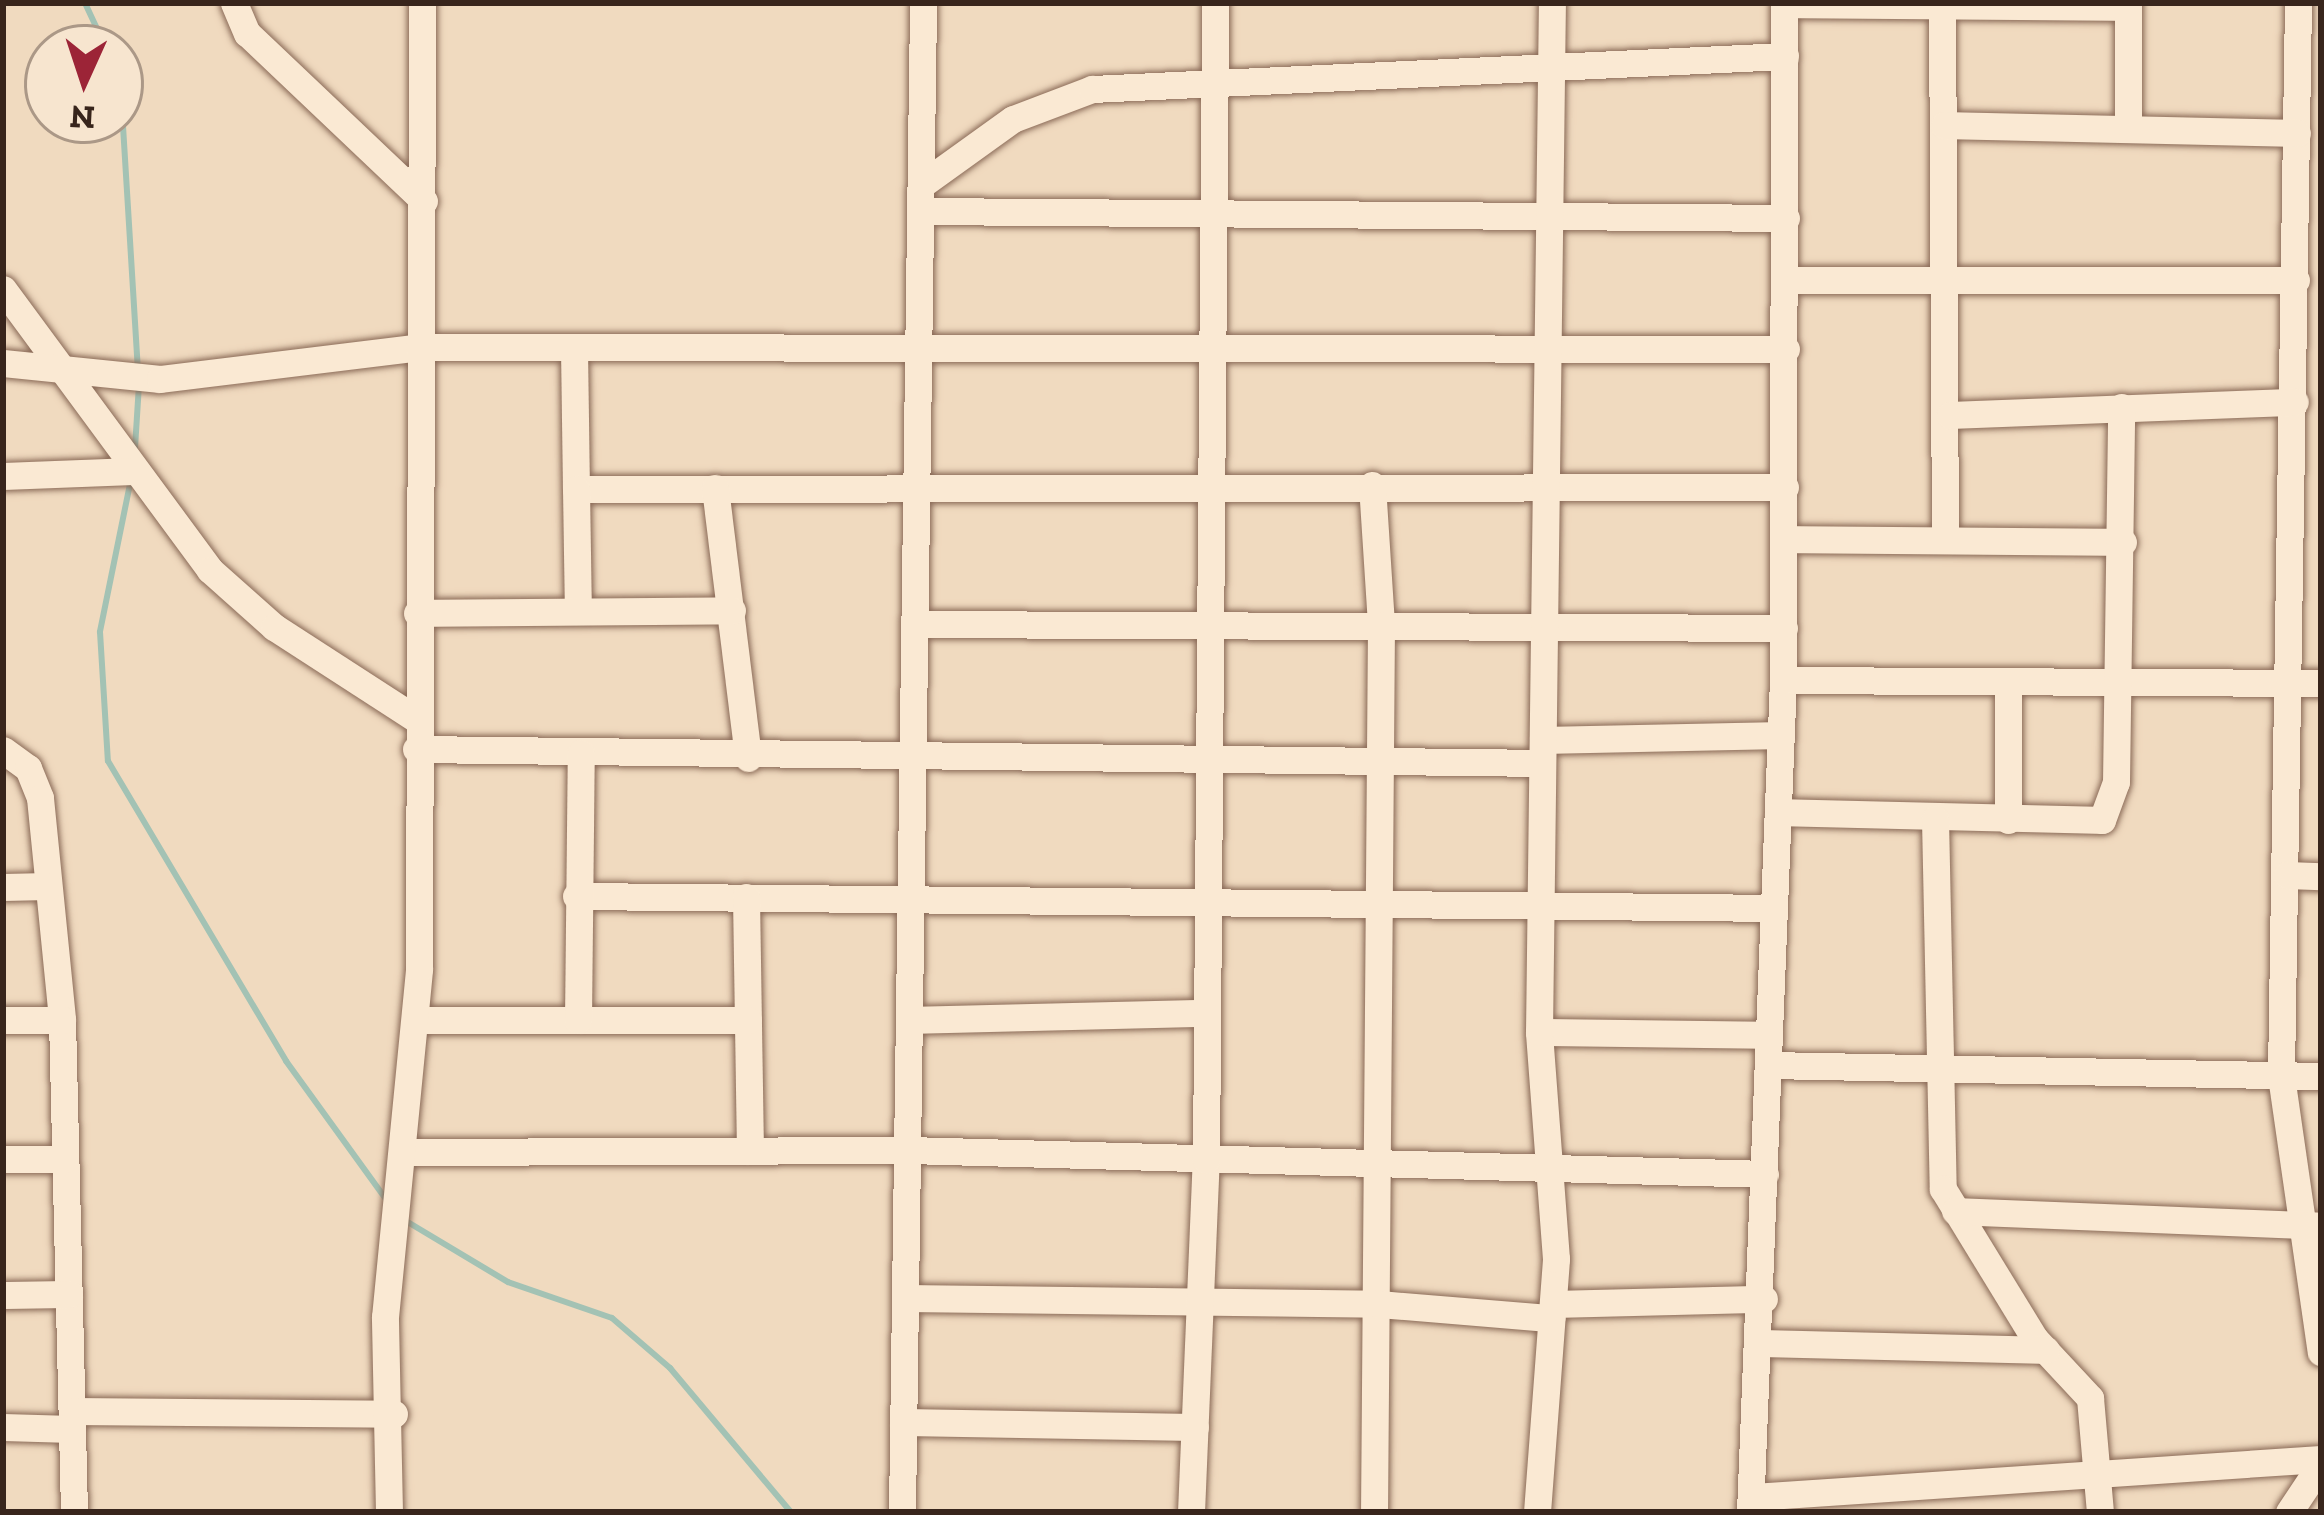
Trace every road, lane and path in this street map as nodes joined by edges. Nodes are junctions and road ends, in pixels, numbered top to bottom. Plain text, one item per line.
1 (234, 3) edge
2 (422, 3) edge
3 (923, 3) edge
4 (1215, 3) edge
5 (1552, 3) edge
6 (1784, 3) edge
7 (1942, 5) edge
8 (2128, 5) edge
9 (2306, 5) edge
10 (1785, 56) junction
11 (1551, 71) junction
12 (1214, 81) junction
13 (1944, 125) junction
14 (2128, 129) junction
15 (2297, 134) junction
16 (921, 198) junction
17 (424, 201) junction
18 (1213, 212) junction
19 (1549, 213) junction
20 (1786, 218) junction
21 (1949, 279) junction
22 (1787, 280) junction
23 (2296, 280) junction
24 (3, 289) edge
25 (1212, 344) junction
26 (1548, 346) junction
27 (419, 347) junction
28 (574, 348) junction
29 (1786, 349) junction
30 (919, 350) junction
31 (3, 363) edge
32 (52, 369) junction
33 (2295, 403) junction
34 (2121, 407) junction
35 (1950, 415) junction
36 (133, 471) junction
37 (3, 476) edge
38 (1210, 484) junction
39 (1372, 485) junction
40 (1546, 486) junction
41 (1785, 487) junction
42 (715, 488) junction
43 (576, 489) junction
44 (917, 489) junction
45 (1784, 539) junction
46 (1945, 539) junction
47 (2123, 542) junction
48 (732, 610) junction
49 (578, 611) junction
50 (417, 613) junction
51 (1209, 622) junction
52 (916, 624) junction
53 (1381, 625) junction
54 (1544, 628) junction
55 (1784, 628) junction
56 (1784, 680) junction
57 (2008, 680) junction
58 (2121, 681) junction
59 (2307, 683) edge
60 (416, 719) junction
61 (1781, 735) junction
62 (3, 749) edge
63 (416, 749) junction
64 (1543, 751) junction
65 (581, 753) junction
66 (1380, 756) junction
67 (748, 758) junction
68 (914, 762) junction
69 (1209, 762) junction
70 (1778, 812) junction
71 (1935, 819) junction
72 (2008, 820) junction
73 (2287, 875) junction
74 (2321, 876) edge
75 (48, 886) junction
76 (3, 887) edge
77 (576, 896) junction
78 (746, 897) junction
79 (912, 898) junction
80 (1206, 899) junction
81 (1379, 901) junction
82 (1541, 902) junction
83 (1774, 908) junction
84 (1203, 1013) junction
85 (3, 1020) edge
86 (62, 1020) junction
87 (415, 1020) junction
88 (578, 1020) junction
89 (910, 1020) junction
90 (748, 1021) junction
91 (1539, 1033) junction
92 (1769, 1035) junction
93 (1768, 1065) junction
94 (1934, 1070) junction
95 (2281, 1076) junction
96 (2321, 1076) edge
97 (908, 1150) junction
98 (750, 1151) junction
99 (405, 1152) junction
100 (3, 1159) edge
101 (65, 1159) junction
102 (1206, 1160) junction
103 (1381, 1168) junction
104 (1548, 1169) junction
105 (1765, 1174) junction
106 (1955, 1211) junction
107 (2309, 1226) edge
108 (69, 1294) junction
109 (3, 1295) edge
110 (905, 1298) junction
111 (1200, 1299) junction
112 (1764, 1299) junction
113 (1379, 1304) junction
114 (1552, 1311) junction
115 (1764, 1343) junction
116 (2046, 1350) junction
117 (2321, 1352) edge
118 (394, 1414) junction
119 (72, 1420) junction
120 (903, 1422) junction
121 (3, 1427) edge
122 (1195, 1427) junction
123 (2321, 1462) edge
124 (2097, 1480) junction
125 (1751, 1504) edge
126 (74, 1512) edge
127 (389, 1512) edge
128 (902, 1512) edge
129 (1191, 1512) edge
130 (1374, 1512) edge
131 (1537, 1512) edge
132 (2100, 1512) edge
133 (2289, 1512) edge

1 - 17 street
2 - 17 street
3 - 16 street
4 - 12 street
5 - 11 street
6 - 7 street
6 - 10 street
7 - 8 street
7 - 13 street
8 - 14 street
9 - 15 street
10 - 11 street
10 - 20 street
11 - 12 street
11 - 19 street
12 - 16 street
12 - 18 street
13 - 14 street
13 - 21 street
14 - 15 street
15 - 23 street
16 - 18 street
16 - 30 street
17 - 27 street
18 - 19 street
18 - 25 street
19 - 20 street
19 - 26 street
20 - 22 street
21 - 22 street
21 - 23 street
21 - 35 street
22 - 29 street
23 - 33 street
24 - 32 street
25 - 26 street
25 - 30 street
25 - 38 street
26 - 29 street
26 - 40 street
27 - 28 street
27 - 32 street
27 - 50 street
28 - 30 street
28 - 43 street
29 - 41 street
30 - 44 street
31 - 32 street
32 - 36 street
33 - 34 street
33 - 59 street
34 - 35 street
34 - 47 street
35 - 46 street
36 - 37 street
36 - 60 street
38 - 39 street
38 - 44 street
38 - 51 street
39 - 40 street
39 - 53 street
40 - 41 street
40 - 54 street
41 - 45 street
42 - 43 street
42 - 44 street
42 - 48 street
43 - 49 street
44 - 52 street
45 - 46 street
45 - 55 street
46 - 47 street
47 - 58 street
48 - 49 street
48 - 67 street
49 - 50 street
50 - 60 street
51 - 52 street
51 - 53 street
51 - 69 street
52 - 68 street
53 - 54 street
53 - 66 street
54 - 55 street
54 - 64 street
55 - 56 street
56 - 57 street
56 - 61 street
57 - 58 street
57 - 72 street
58 - 59 street
58 - 72 street
59 - 73 street
60 - 63 street
61 - 64 street
61 - 70 street
62 - 75 street
63 - 65 street
63 - 87 street
64 - 66 street
64 - 82 street
65 - 67 street
65 - 77 street
66 - 69 street
66 - 81 street
67 - 68 street
68 - 69 street
68 - 79 street
69 - 80 street
70 - 71 street
70 - 83 street
71 - 72 street
71 - 94 street
73 - 74 street
73 - 95 street
75 - 76 street
75 - 86 street
77 - 78 street
77 - 88 street
78 - 79 street
78 - 90 street
79 - 80 street
79 - 89 street
80 - 81 street
80 - 84 street
81 - 82 street
81 - 103 street
82 - 83 street
82 - 91 street
83 - 92 street
84 - 89 street
84 - 102 street
85 - 86 street
86 - 101 street
87 - 88 street
87 - 99 street
88 - 90 street
89 - 97 street
90 - 98 street
91 - 92 street
91 - 104 street
92 - 93 street
93 - 94 street
93 - 105 street
94 - 95 street
94 - 106 street
95 - 96 street
95 - 107 street
97 - 98 street
97 - 102 street
97 - 110 street
98 - 99 street
99 - 118 street
100 - 101 street
101 - 108 street
102 - 103 street
102 - 111 street
103 - 104 street
103 - 113 street
104 - 105 street
104 - 114 street
105 - 112 street
106 - 107 street
106 - 116 street
107 - 117 street
108 - 109 street
108 - 119 street
110 - 111 street
110 - 120 street
111 - 113 street
111 - 122 street
112 - 114 street
112 - 115 street
113 - 114 street
113 - 130 street
114 - 131 street
115 - 116 street
115 - 125 street
116 - 124 street
118 - 119 street
118 - 127 street
119 - 121 street
119 - 126 street
120 - 122 street
120 - 128 street
122 - 129 street
123 - 124 street
123 - 133 street
124 - 125 street
124 - 132 street

